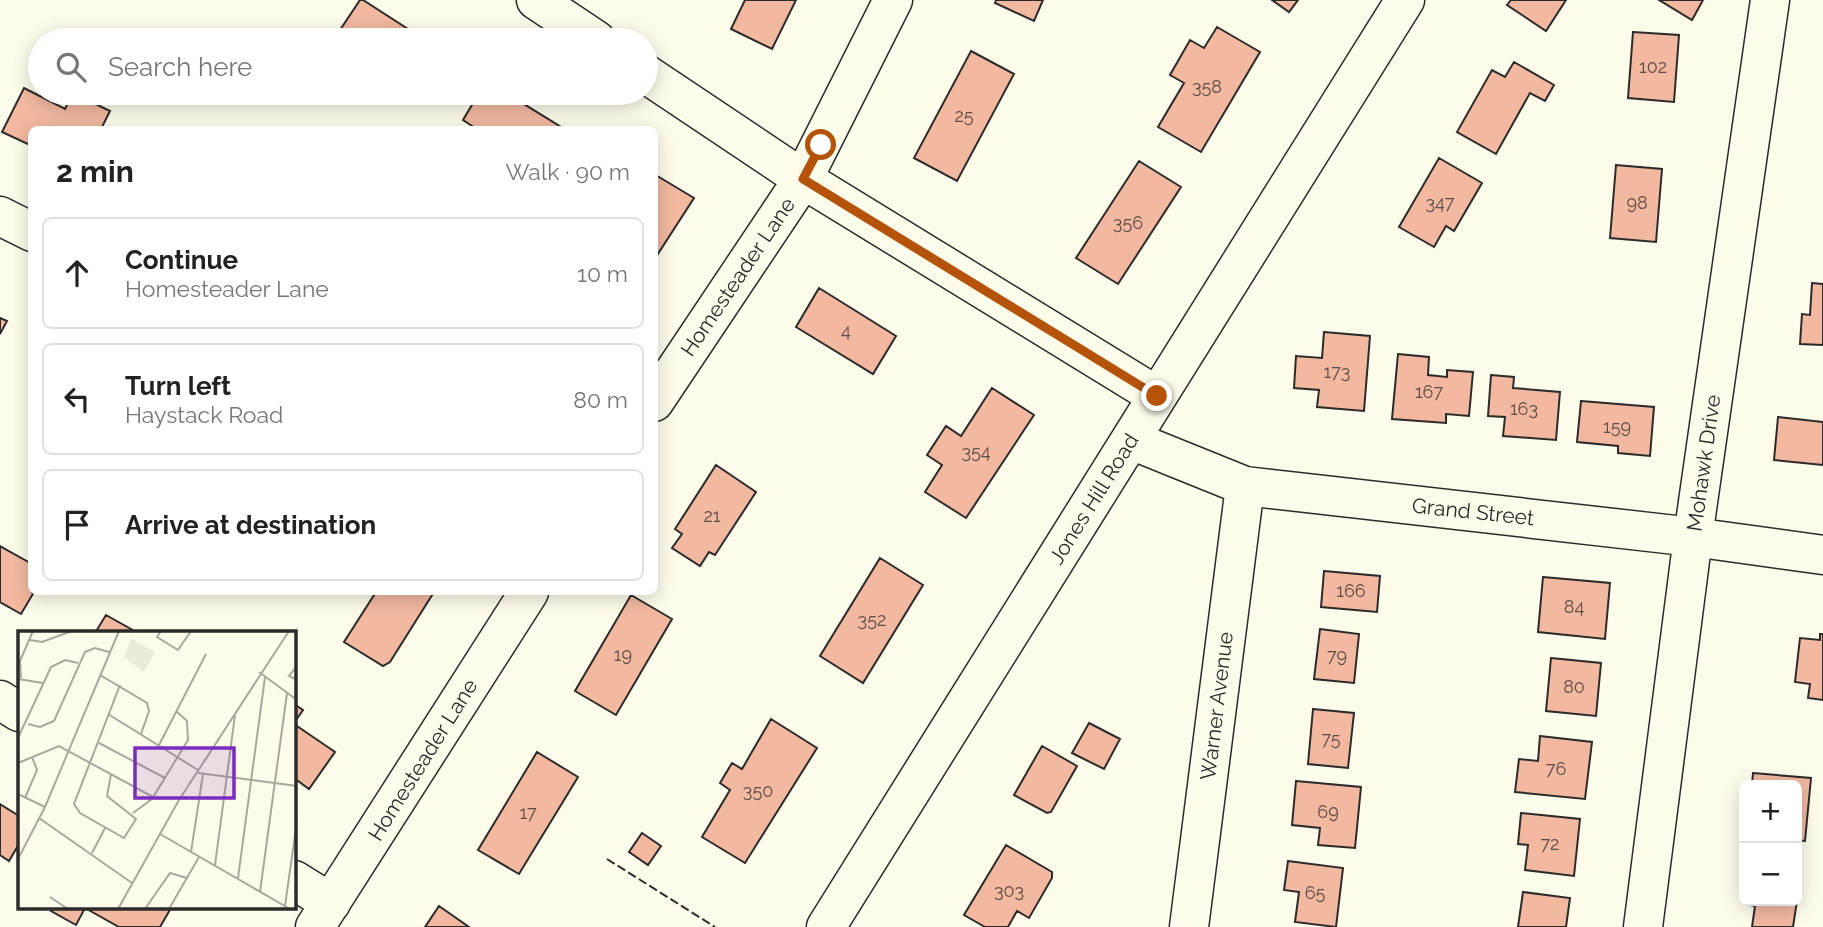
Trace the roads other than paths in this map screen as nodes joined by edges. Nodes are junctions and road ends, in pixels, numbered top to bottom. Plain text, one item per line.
1 (536, 0) edge
2 (893, 0) edge
3 (1405, 0) edge
4 (1770, 0) edge
5 (578, 28) edge
6 (658, 82) edge
7 (803, 179) junction
8 (0, 216) edge
9 (28, 230) edge
10 (658, 396) edge
11 (1157, 396) junction
12 (1131, 440) junction
13 (1245, 486) junction
14 (1693, 537) junction
15 (1823, 555) edge
16 (528, 595) edge
17 (0, 700) edge
18 (18, 711) edge
19 (296, 882) edge
20 (323, 915) edge
21 (826, 927) edge
22 (1189, 927) edge
23 (1643, 927) edge

1 - 5 street
2 - 7 street, Homesteader Lane
3 - 11 street, Jones Hill Road
4 - 14 street, Mohawk Drive
6 - 7 street
7 - 10 street, Homesteader Lane
7 - 11 street
8 - 9 street
11 - 12 street, Jones Hill Road
12 - 13 street, Grand Street
12 - 21 street, Jones Hill Road
13 - 14 street, Grand Street
13 - 22 street, Warner Avenue
14 - 15 street, Grand Street
14 - 23 street, Mohawk Drive
16 - 20 street, Homesteader Lane
17 - 18 street
19 - 20 street

